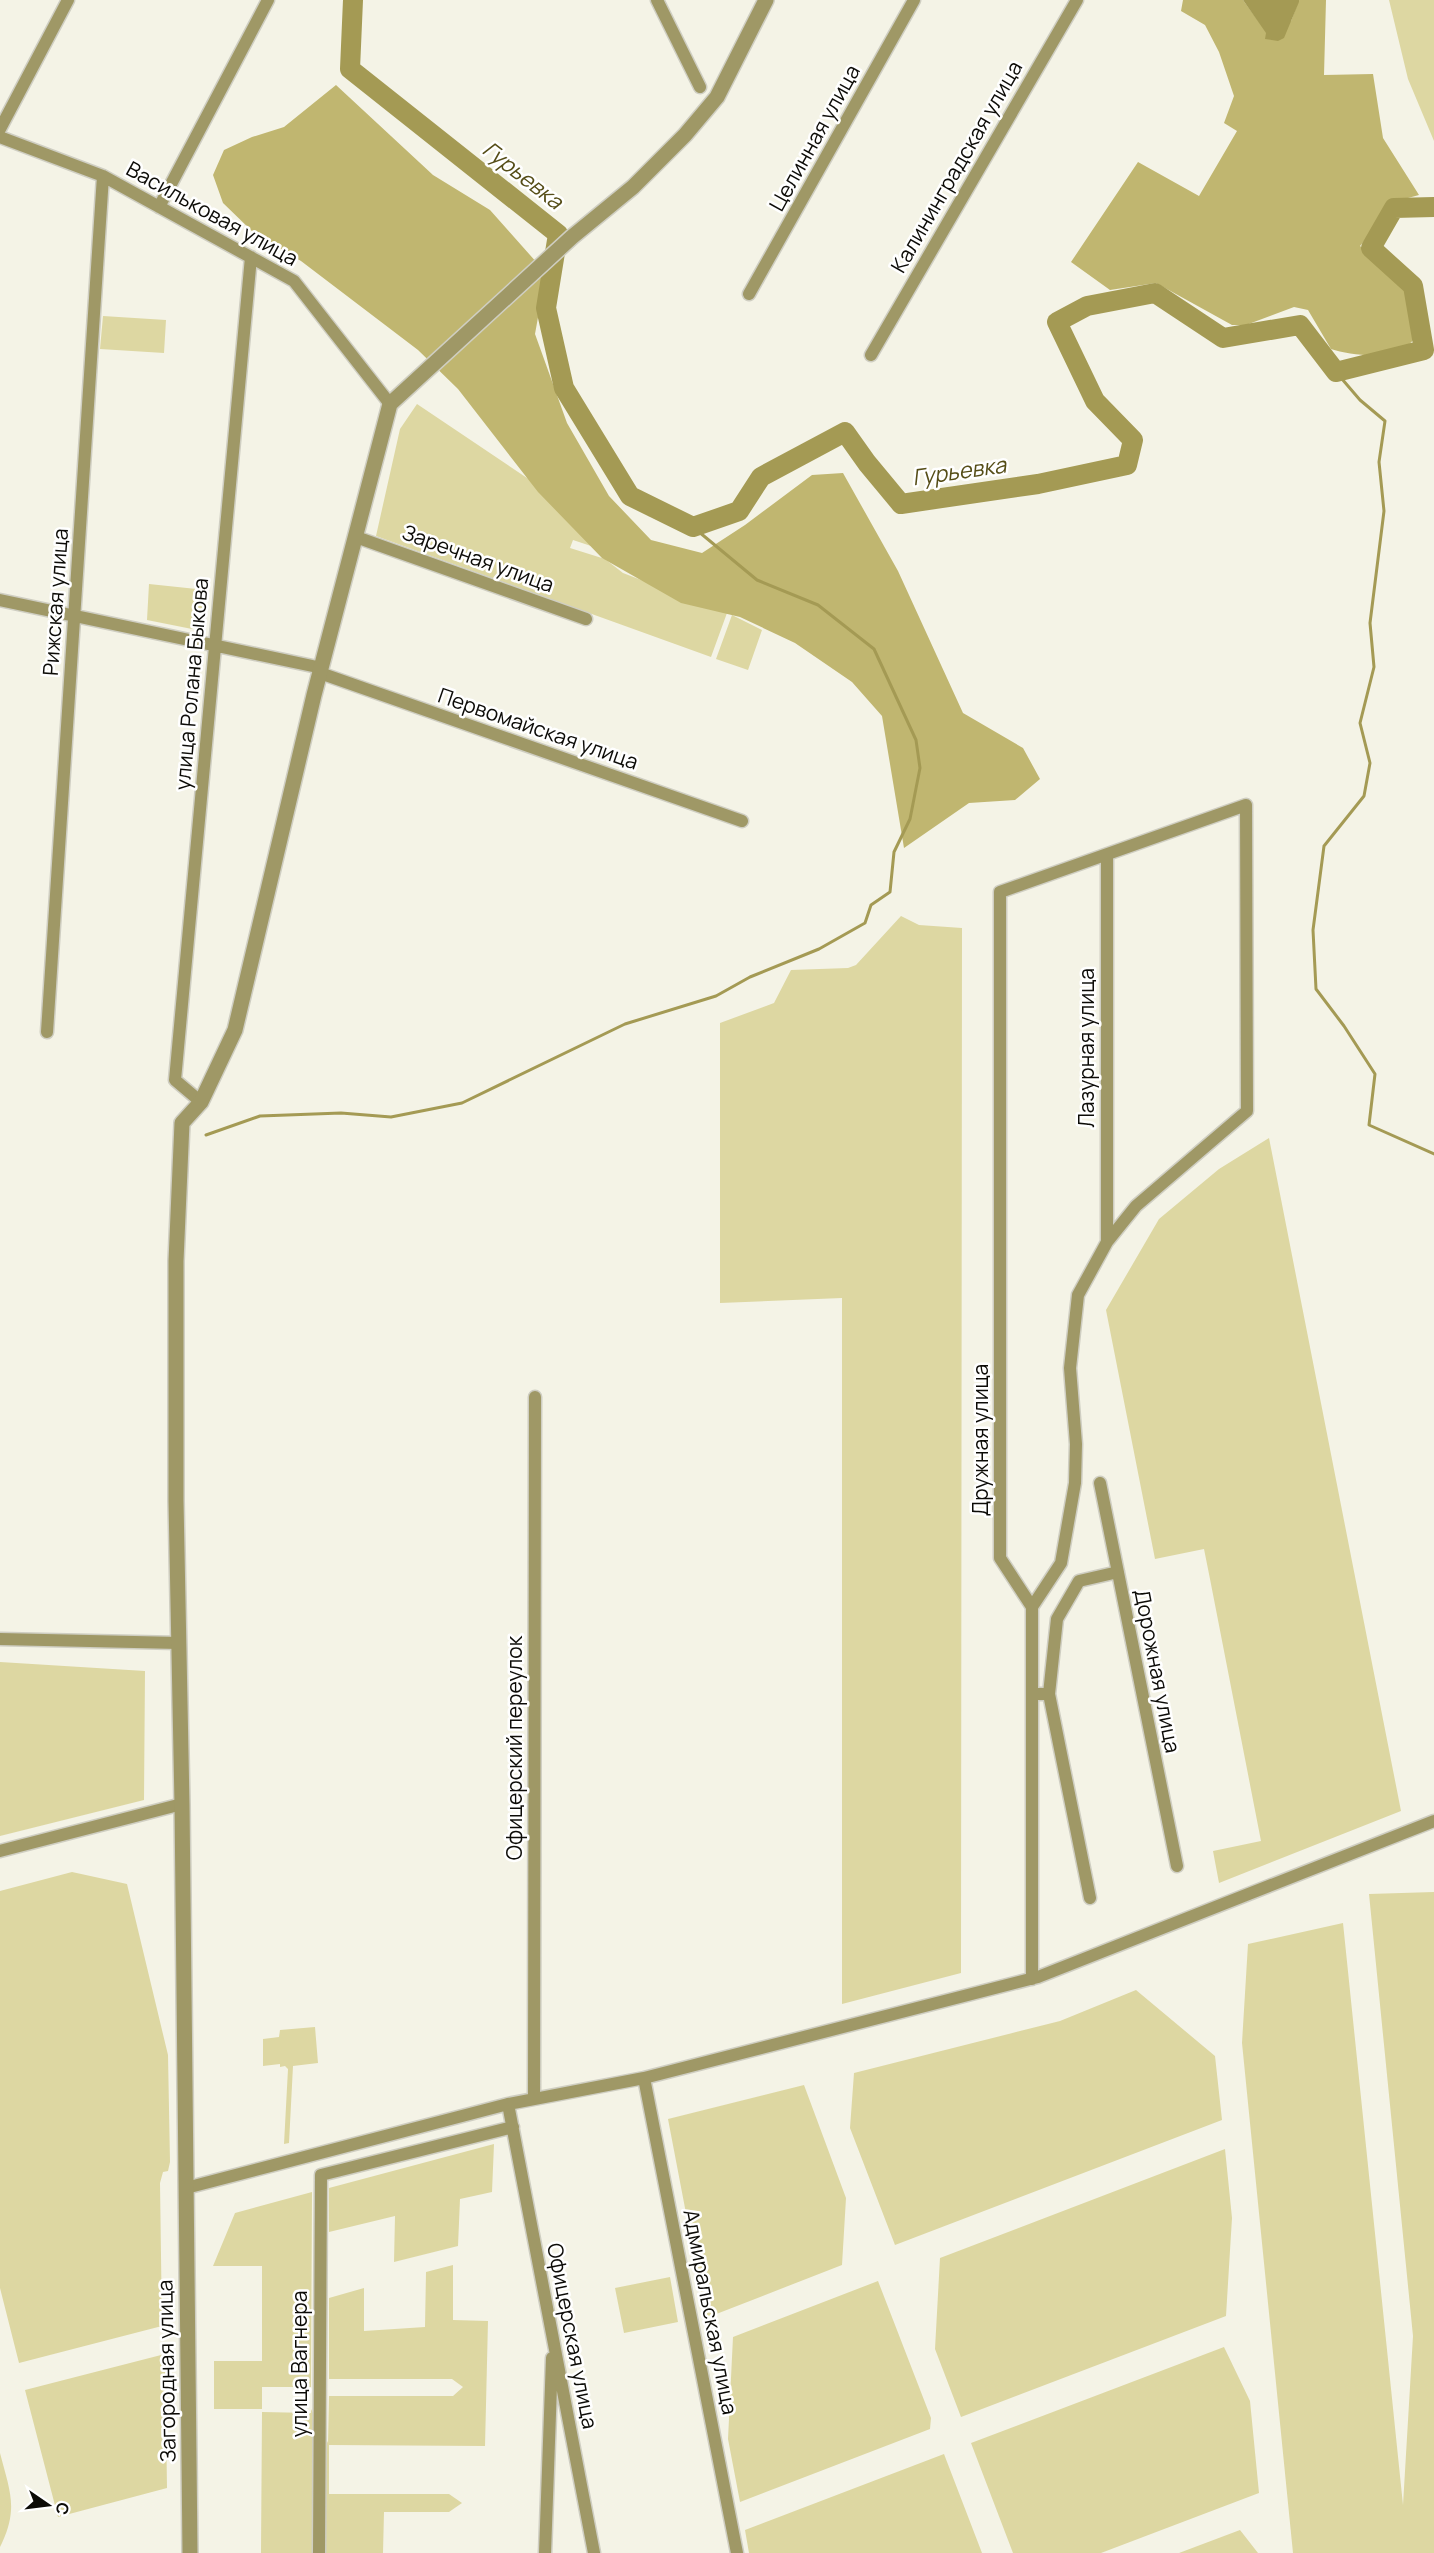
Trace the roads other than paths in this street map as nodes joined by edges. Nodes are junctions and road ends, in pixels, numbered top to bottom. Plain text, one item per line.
1 (68, 0) edge
2 (268, 0) edge
3 (657, 0) edge
4 (766, 0) edge
5 (914, 0) edge
6 (1077, 0) edge
7 (700, 87) dead end
8 (0, 129) edge
9 (0, 137) edge
10 (103, 176) junction
11 (159, 207) junction
12 (251, 257) junction
13 (749, 294) dead end
14 (871, 354) dead end
15 (390, 404) junction
16 (356, 537) junction
17 (0, 600) edge
18 (74, 615) junction
19 (586, 619) dead end
20 (215, 645) junction
21 (321, 670) junction
22 (742, 821) dead end
23 (1107, 855) dead end
24 (47, 1032) dead end
25 (201, 1102) junction
26 (1107, 1242) junction
27 (535, 1397) dead end
28 (1100, 1483) dead end
29 (1118, 1572) junction
30 (1032, 1607) junction
31 (0, 1639) edge
32 (178, 1643) junction
33 (1032, 1694) junction
34 (1049, 1694) junction
35 (182, 1804) junction
36 (1434, 1821) edge
37 (0, 1851) edge
38 (1177, 1866) dead end
39 (1090, 1898) dead end
40 (1032, 1979) junction
41 (644, 2078) junction
42 (534, 2099) junction
43 (508, 2104) junction
44 (513, 2127) junction
45 (186, 2188) junction
46 (552, 2336) junction
47 (190, 2553) edge
48 (319, 2553) edge
49 (544, 2553) edge
50 (594, 2553) edge
51 (737, 2553) edge

1 - 8 street
2 - 11 street
3 - 7 street
4 - 15 street
5 - 13 street, Целинная улица
6 - 14 street, Калининградская улица
9 - 10 street, Васильковая улица
10 - 11 street, Васильковая улица
10 - 18 street, Рижская улица
11 - 12 street, Васильковая улица
12 - 15 street, Васильковая улица
12 - 20 street, улица Ролана Быкова
15 - 16 street, Загородная улица
16 - 19 street, Заречная улица
16 - 21 street, Загородная улица
17 - 18 street, Первомайская улица
18 - 20 street, Первомайская улица
18 - 24 street, Рижская улица
20 - 21 street, Первомайская улица
20 - 25 street, улица Ролана Быкова
21 - 22 street, Первомайская улица
21 - 25 street, Загородная улица
23 - 26 street, Лазурная улица
25 - 32 street, Загородная улица
26 - 30 street
26 - 30 street, Дружная улица
27 - 42 street, Офицерский переулок
28 - 29 street, Дорожная улица
29 - 34 street
29 - 38 street, Дорожная улица
30 - 33 street
31 - 32 street
32 - 35 street, Загородная улица
33 - 34 street
33 - 40 street
34 - 39 street
35 - 37 street
35 - 45 street, Загородная улица
36 - 40 street
40 - 41 street
41 - 42 street
41 - 51 street, Адмиральская улица
42 - 43 street
43 - 44 street, Офицерская улица
43 - 45 street
44 - 46 street, Офицерская улица
44 - 48 street, улица Вагнера
45 - 47 street, Загородная улица
46 - 49 street
46 - 50 street, Офицерская улица

